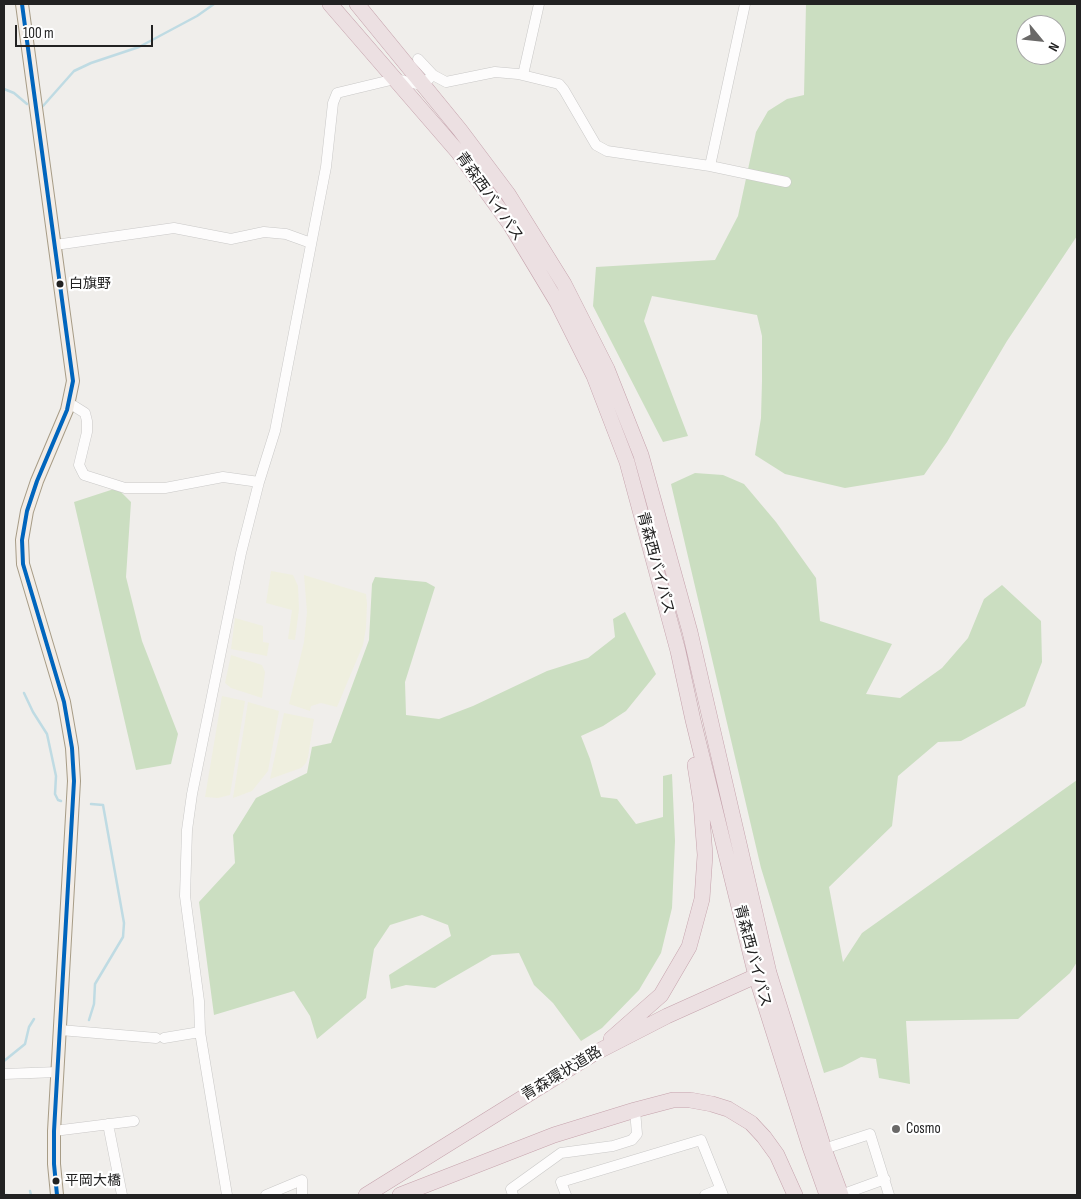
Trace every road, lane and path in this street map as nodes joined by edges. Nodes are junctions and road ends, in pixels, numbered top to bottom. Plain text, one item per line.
1 (22, 4) edge
2 (330, 4) edge
3 (357, 4) edge
4 (539, 4) edge
5 (745, 4) edge
6 (418, 59) dead end
7 (523, 75) junction
8 (395, 79) junction
9 (427, 80) junction
10 (710, 166) junction
11 (786, 182) dead end
12 (312, 243) junction
13 (55, 245) junction
14 (68, 406) junction
15 (259, 482) junction
16 (678, 651) junction
17 (762, 975) junction
18 (60, 1030) junction
19 (200, 1032) junction
20 (593, 1054) junction
21 (58, 1072) junction
22 (4, 1074) edge
23 (635, 1110) junction
24 (134, 1121) dead end
25 (108, 1124) junction
26 (54, 1131) junction
27 (824, 1149) junction
28 (884, 1179) junction
29 (721, 1192) edge
30 (57, 1195) edge
31 (122, 1195) edge
32 (228, 1195) edge
33 (266, 1195) edge
34 (302, 1195) edge
35 (366, 1195) edge
36 (400, 1195) edge
37 (513, 1195) edge
38 (566, 1195) edge
39 (705, 1195) edge
40 (796, 1195) edge
41 (828, 1195) edge
42 (841, 1195) edge
43 (889, 1195) edge

1 - 13 main road
2 - 8 highway, 青森西バイパス
3 - 9 highway, 青森西バイパス
4 - 7 street
5 - 10 street
6 - 9 street
7 - 9 street
7 - 10 street
8 - 9 street
8 - 12 street
8 - 16 highway, 青森西バイパス
9 - 17 highway, 青森西バイパス
10 - 11 street
12 - 13 street
12 - 15 street
13 - 14 main road
14 - 15 street
14 - 18 main road
15 - 19 street
16 - 17 highway, 青森西バイパス
16 - 20 highway
17 - 20 highway, 青森環状道路
17 - 27 highway, 青森西バイパス
17 - 41 highway, 青森西バイパス
18 - 19 street
18 - 21 main road
19 - 32 street
20 - 35 highway, 青森環状道路
21 - 22 street
21 - 26 main road
23 - 36 highway
23 - 37 street
23 - 40 highway
24 - 25 street
25 - 26 street
25 - 31 street
26 - 30 main road
27 - 28 street
27 - 42 highway, 青森西バイパス
28 - 42 street
28 - 43 street
29 - 38 street
29 - 39 street
33 - 34 street

